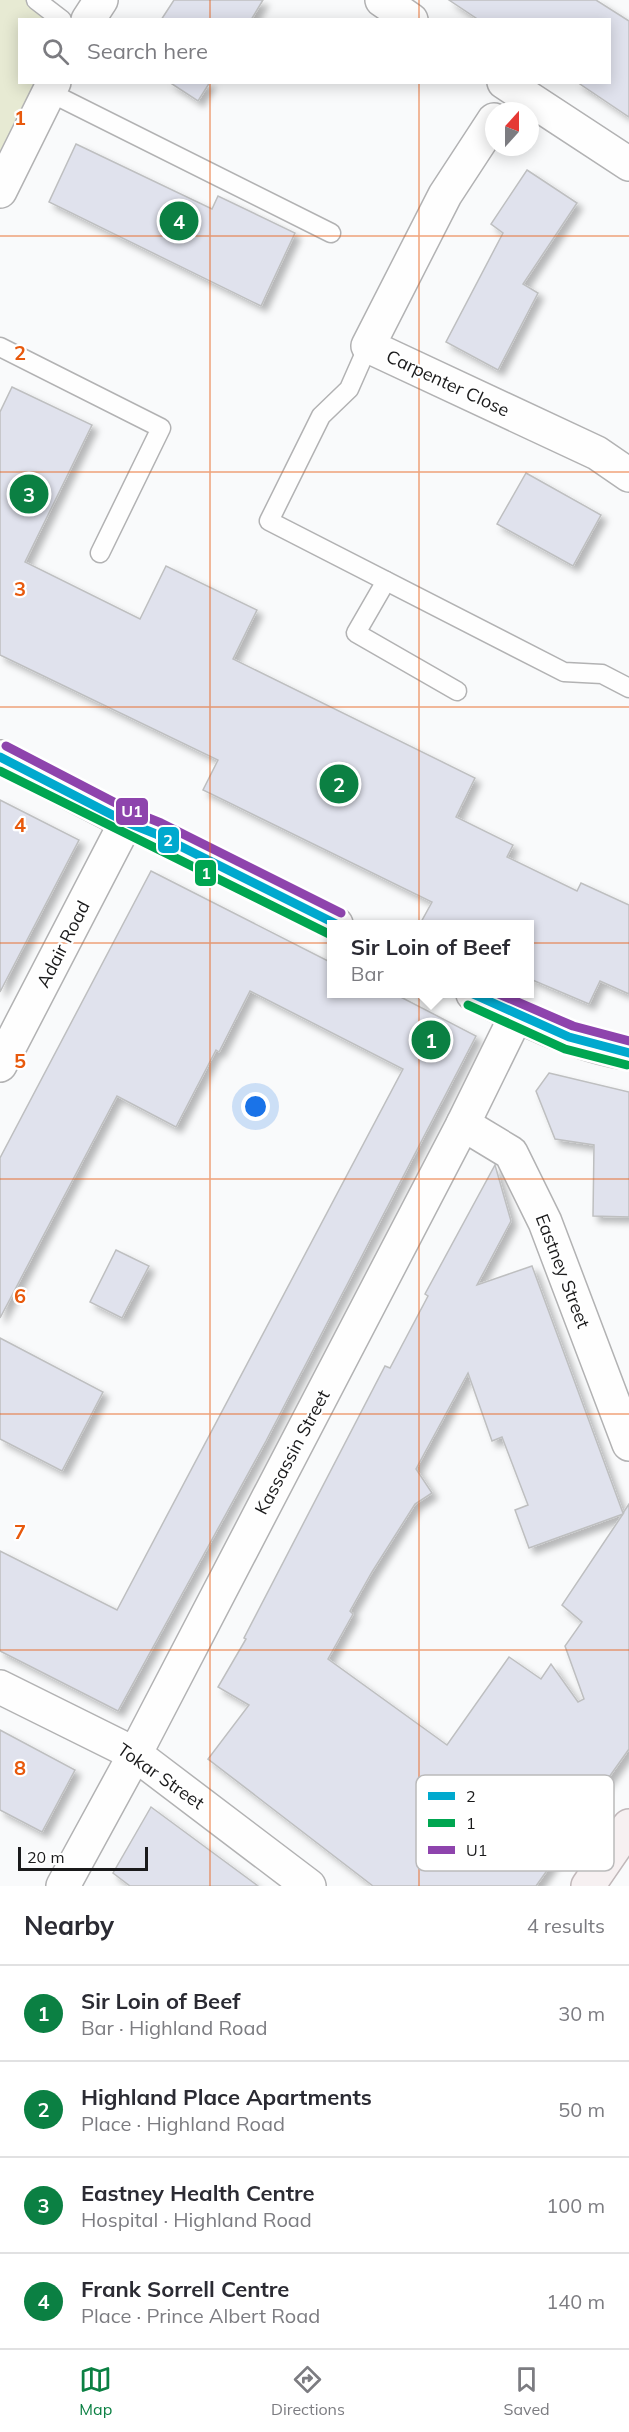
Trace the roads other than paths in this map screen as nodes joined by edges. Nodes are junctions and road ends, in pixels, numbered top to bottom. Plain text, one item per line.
1 (36, 0) edge
2 (101, 0) edge
3 (382, 0) edge
4 (59, 18) edge
5 (89, 18) edge
6 (408, 18) edge
7 (51, 87) edge
8 (506, 94) edge
9 (485, 134) edge
10 (629, 164) edge
11 (0, 191) edge
12 (331, 233) dead end
13 (368, 346) junction
14 (0, 347) edge
15 (629, 475) edge
16 (100, 553) dead end
17 (386, 580) junction
18 (629, 688) edge
19 (457, 691) dead end
20 (0, 757) edge
21 (126, 822) junction
22 (328, 920) edge
23 (482, 998) edge
24 (516, 1016) junction
25 (629, 1053) edge
26 (0, 1065) edge
27 (463, 1124) junction
28 (629, 1444) edge
29 (0, 1687) edge
30 (135, 1754) junction
31 (629, 1826) edge
32 (614, 1848) edge
33 (598, 1871) edge
34 (63, 1886) edge
35 (309, 1886) edge
36 (588, 1886) edge

1 - 4 lane
2 - 5 street
3 - 6 street
7 - 11 street
7 - 12 lane
8 - 10 street
9 - 13 street, Carpenter Close
13 - 15 street, Carpenter Close
13 - 17 lane
14 - 16 lane
17 - 18 lane
17 - 19 lane
20 - 21 main road
21 - 22 main road
21 - 26 street, Adair Road
23 - 24 main road
24 - 25 main road
24 - 27 street, Kassassin Street
27 - 28 street, Eastney Street
27 - 30 street, Kassassin Street
29 - 30 street, Tokar Street
30 - 34 street, Kassassin Street
30 - 35 street, Tokar Street
31 - 32 main road
33 - 36 main road

